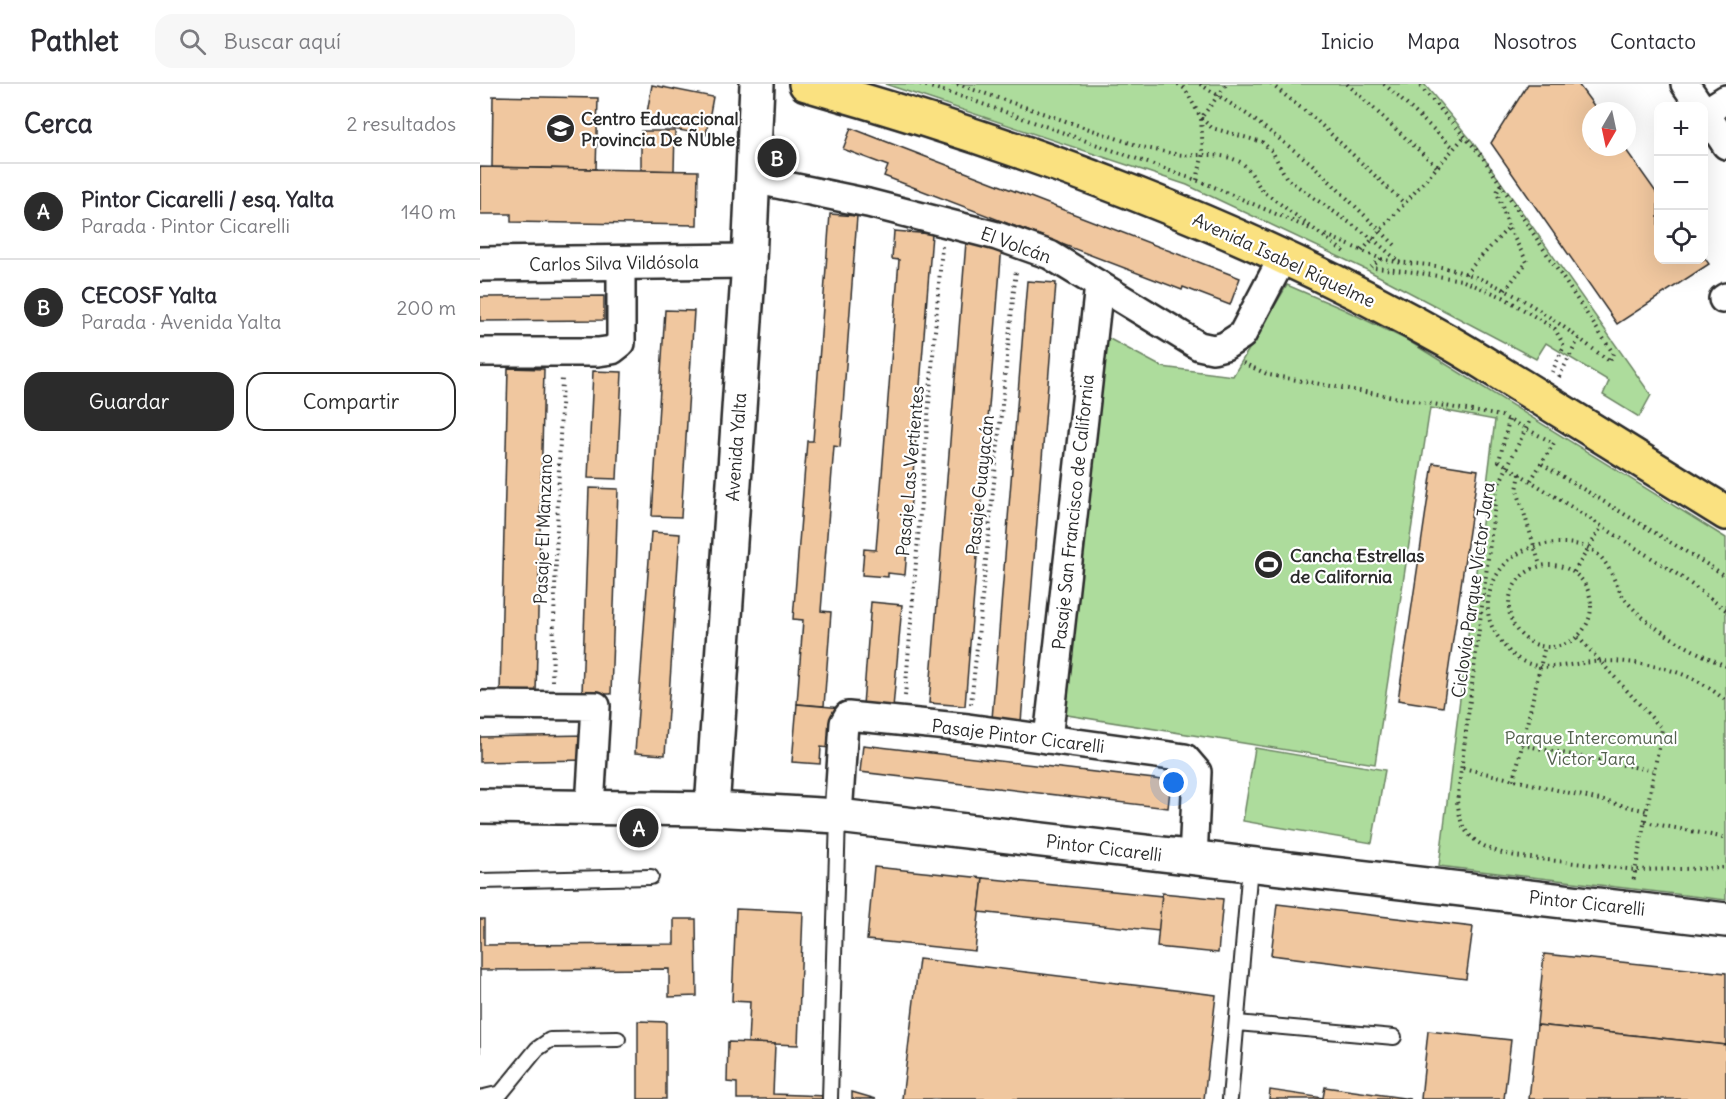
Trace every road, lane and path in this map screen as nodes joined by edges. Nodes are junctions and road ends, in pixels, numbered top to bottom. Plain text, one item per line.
1 (758, 84) edge
2 (806, 84) edge
3 (957, 84) edge
4 (1178, 84) edge
5 (1200, 84) edge
6 (1227, 84) edge
7 (1271, 84) edge
8 (1347, 84) edge
9 (1384, 84) edge
10 (1418, 84) edge
11 (1685, 84) edge
12 (1218, 95) junction
13 (1726, 99) edge
14 (1697, 102) edge
15 (1708, 110) edge
16 (1201, 118) junction
17 (1708, 118) edge
18 (1465, 136) junction
19 (1726, 145) edge
20 (1455, 148) junction
21 (1203, 153) junction
22 (1437, 167) junction
23 (753, 179) junction
24 (1197, 180) dead end
25 (1501, 183) junction
26 (1405, 204) junction
27 (944, 223) junction
28 (1509, 227) junction
29 (1381, 231) junction
30 (1373, 239) junction
31 (1019, 244) junction
32 (1397, 247) dead end
33 (1362, 251) dead end
34 (1283, 257) junction
35 (1352, 258) dead end
36 (1381, 260) dead end
37 (749, 261) junction
38 (621, 262) junction
39 (1361, 263) dead end
40 (480, 264) edge
41 (1401, 264) junction
42 (1465, 274) junction
43 (1099, 285) junction
44 (1505, 290) junction
45 (1225, 346) junction
46 (480, 352) edge
47 (562, 352) junction
48 (1540, 398) junction
49 (1509, 420) junction
50 (1526, 428) junction
51 (1542, 464) junction
52 (1507, 466) junction
53 (1520, 474) junction
54 (1531, 480) junction
55 (1726, 513) edge
56 (1602, 526) junction
57 (1533, 545) junction
58 (1588, 549) junction
59 (1540, 565) junction
60 (1574, 572) junction
61 (1726, 576) edge
62 (1726, 610) edge
63 (1578, 637) junction
64 (1545, 646) junction
65 (1600, 661) junction
66 (1726, 666) edge
67 (1540, 667) junction
68 (1726, 701) edge
69 (480, 705) edge
70 (551, 706) junction
71 (903, 721) junction
72 (968, 728) junction
73 (1048, 739) junction
74 (1522, 745) junction
75 (1463, 768) junction
76 (1654, 771) junction
77 (1514, 780) junction
78 (480, 806) edge
79 (590, 807) junction
80 (712, 809) junction
81 (1647, 811) junction
82 (838, 816) junction
83 (1645, 822) junction
84 (1726, 838) edge
85 (1193, 859) junction
86 (1250, 866) junction
87 (1726, 868) edge
88 (1636, 870) junction
89 (651, 877) dead end
90 (480, 880) edge
91 (1629, 907) junction
92 (1726, 920) edge
93 (1237, 1023) junction
94 (1394, 1037) dead end
95 (618, 1039) dead end
96 (480, 1098) edge
97 (830, 1099) edge
98 (1230, 1099) edge

1 - 23 street, Avenida Yalta
2 - 34 main road, Avenida Isabel Riquelme
3 - 21 path
4 - 16 path
5 - 12 path
6 - 12 path
7 - 26 path
8 - 22 path
9 - 20 path
10 - 18 path
11 - 14 street
12 - 16 path
12 - 29 path
13 - 15 street
16 - 21 path
16 - 30 path
17 - 19 street
18 - 20 path
18 - 25 path
20 - 22 path
21 - 24 path
21 - 35 path
22 - 26 path
23 - 27 street, El Volcán
23 - 37 street, Avenida Yalta
25 - 28 path
25 - 44 path
26 - 29 path
27 - 31 street, El Volcán
27 - 71 path, Pasaje Las Vertientes
28 - 42 path
28 - 44 path
29 - 30 path
29 - 32 path
30 - 33 path
30 - 41 path
31 - 43 street, El Volcán
31 - 72 path, Pasaje Guayacán
34 - 45 street
34 - 48 main road, Avenida Isabel Riquelme
36 - 41 path
37 - 38 street, Carlos Silva Vildósola
37 - 80 street, Avenida Yalta
38 - 40 street, Carlos Silva Vildósola
38 - 47 street
39 - 48 path, Ciclovía Parque Víctor Jara
41 - 42 path
42 - 44 path
43 - 45 street, El Volcán
43 - 73 street, Pasaje San Francisco de California
45 - 49 path
46 - 47 street
47 - 70 path, Pasaje El Manzano
48 - 50 path, Ciclovía Parque Víctor Jara
48 - 55 main road, Avenida Isabel Riquelme
49 - 50 path
49 - 52 path
50 - 51 path
50 - 52 path, Ciclovía Parque Víctor Jara
51 - 54 path
51 - 61 path
52 - 53 path
52 - 75 path, Ciclovía Parque Víctor Jara
53 - 54 path
53 - 57 path
54 - 56 path
56 - 58 path
56 - 62 path
57 - 58 path
57 - 59 path
57 - 67 path
58 - 60 path
58 - 66 path
59 - 60 path
59 - 64 path
60 - 63 path
63 - 64 path
63 - 65 path
64 - 67 path
65 - 67 path
65 - 68 path
65 - 76 path
67 - 74 path
69 - 70 street
70 - 79 street
71 - 72 street, Pasaje Pintor Cicarelli
71 - 82 street, Pasaje Pintor Cicarelli
72 - 73 street, Pasaje Pintor Cicarelli
73 - 85 street, Pasaje Pintor Cicarelli
74 - 76 path
74 - 77 path
75 - 77 path
75 - 88 path, Ciclovía Parque Víctor Jara
76 - 81 path
77 - 81 path
78 - 79 street, Pintor Cicarelli
79 - 80 street, Pintor Cicarelli
80 - 82 street, Pintor Cicarelli
81 - 83 path
82 - 85 street, Pintor Cicarelli
82 - 97 lane
83 - 84 path
83 - 88 path
85 - 86 street, Pintor Cicarelli
86 - 91 street, Pintor Cicarelli
86 - 93 lane
87 - 88 path, Ciclovía Parque Víctor Jara
88 - 91 path
89 - 90 lane
91 - 92 street, Pintor Cicarelli
93 - 94 lane
93 - 98 lane
95 - 96 lane

